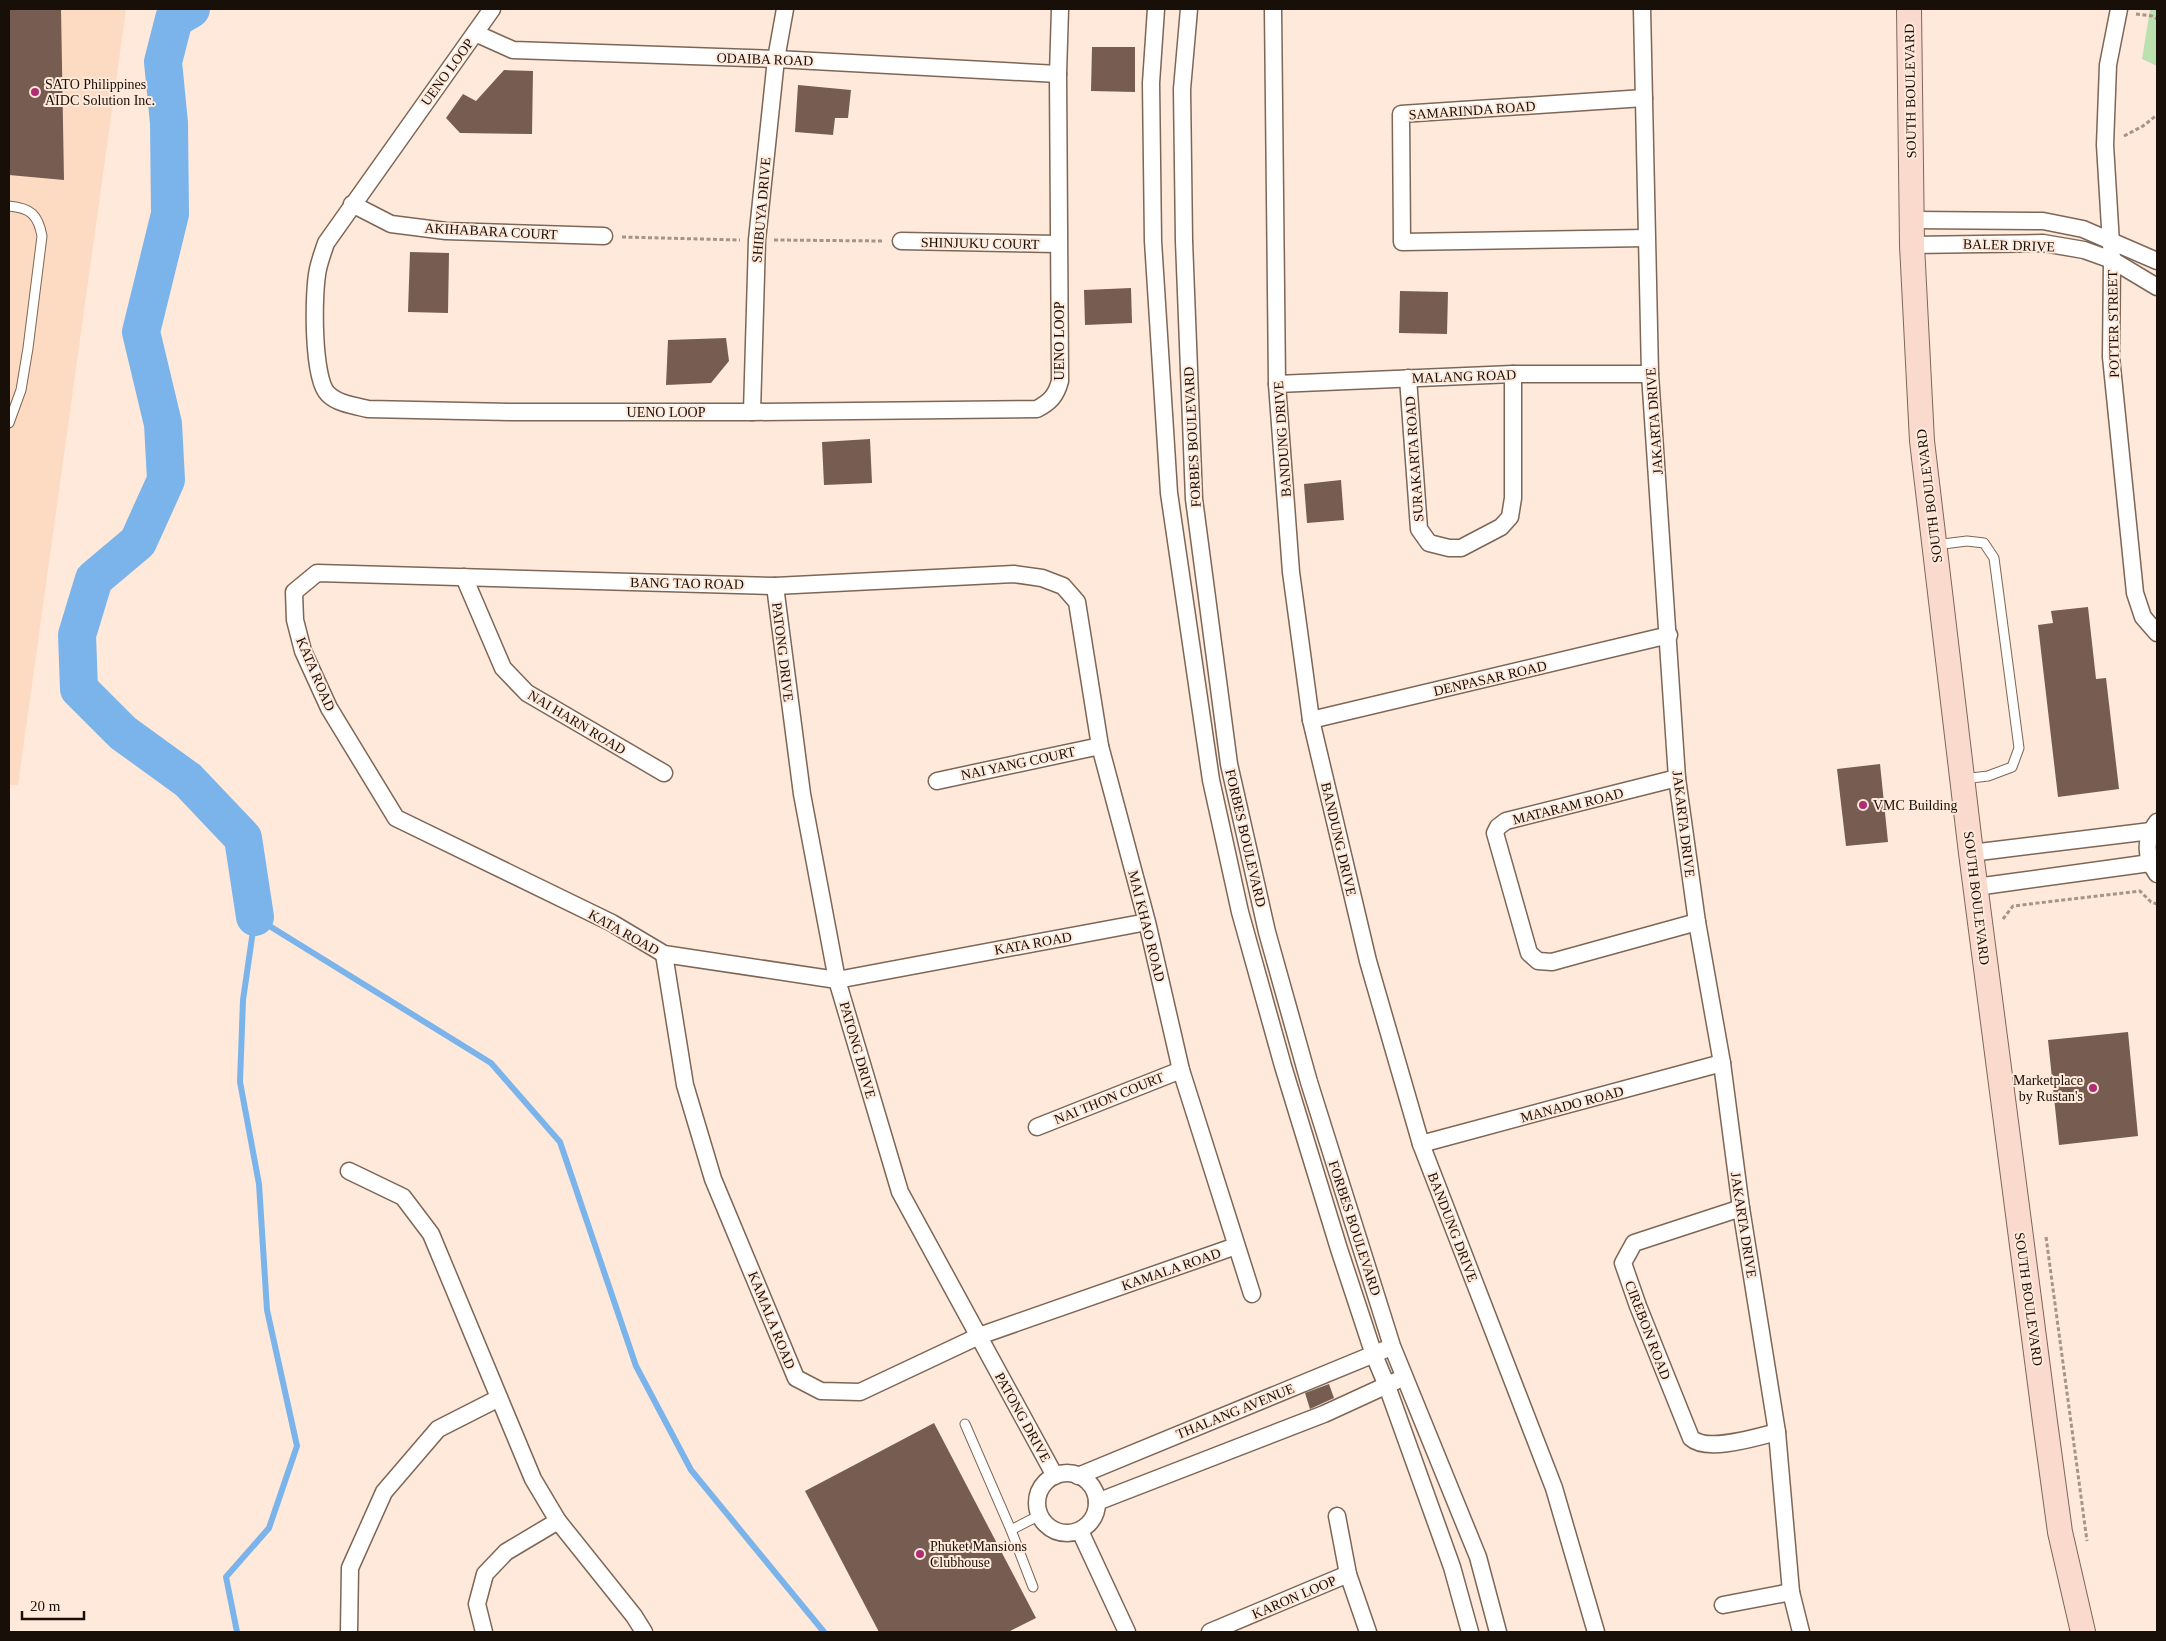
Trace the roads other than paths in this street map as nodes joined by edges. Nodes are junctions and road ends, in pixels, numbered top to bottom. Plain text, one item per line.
1 (492, 9) edge
2 (785, 9) edge
3 (1060, 9) edge
4 (1156, 9) edge
5 (1189, 9) edge
6 (1273, 9) edge
7 (1642, 9) edge
8 (1910, 9) edge
9 (2119, 9) edge
10 (475, 33) junction
11 (776, 59) junction
12 (1058, 74) junction
13 (1644, 98) junction
14 (352, 204) junction
15 (9, 206) edge
16 (1912, 220) junction
17 (604, 236) dead end
18 (1646, 238) junction
19 (2111, 240) junction
20 (901, 242) dead end
21 (1058, 244) junction
22 (1912, 245) junction
23 (2112, 260) junction
24 (2157, 261) edge
25 (2157, 287) edge
26 (1513, 374) junction
27 (1650, 374) junction
28 (1408, 378) junction
29 (1277, 384) junction
30 (752, 412) junction
31 (9, 423) edge
32 (1935, 545) junction
33 (464, 578) junction
34 (775, 586) junction
35 (294, 592) joint
36 (1077, 602) joint
37 (2157, 633) edge
38 (1668, 635) junction
39 (1311, 720) junction
40 (1100, 746) junction
41 (664, 773) dead end
42 (1677, 778) junction
43 (1962, 779) junction
44 (937, 781) dead end
45 (2154, 826) edge
46 (1971, 853) junction
47 (2154, 869) edge
48 (1976, 886) junction
49 (1147, 922) junction
50 (1697, 922) junction
51 (664, 954) junction
52 (837, 980) junction
53 (1722, 1063) junction
54 (1181, 1070) junction
55 (1037, 1127) dead end
56 (1421, 1144) junction
57 (349, 1170) dead end
58 (1741, 1208) junction
59 (1236, 1246) junction
60 (1252, 1294) dead end
61 (980, 1336) junction
62 (1392, 1346) junction
63 (1374, 1355) junction
64 (1406, 1377) junction
65 (1387, 1386) junction
66 (499, 1398) junction
67 (965, 1424) dead end
68 (1778, 1432) junction
69 (1055, 1476) junction
70 (1078, 1476) junction
71 (1097, 1502) junction
72 (1040, 1515) junction
73 (1337, 1516) dead end
74 (558, 1521) junction
75 (1012, 1530) junction
76 (1080, 1531) junction
77 (1348, 1574) junction
78 (1033, 1587) dead end
79 (1791, 1592) junction
80 (1723, 1605) dead end
81 (348, 1632) edge
82 (484, 1632) edge
83 (644, 1632) edge
84 (1126, 1632) edge
85 (1210, 1632) edge
86 (1368, 1632) edge
87 (1470, 1632) edge
88 (1498, 1632) edge
89 (1596, 1632) edge
90 (1801, 1632) edge
91 (2083, 1632) edge

1 - 10 street, UENO LOOP
2 - 11 street, SHIBUYA DRIVE
3 - 12 street, UENO LOOP
4 - 63 street, FORBES BOULEVARD
5 - 62 street, FORBES BOULEVARD
6 - 29 street, BANDUNG DRIVE
7 - 13 street, JAKARTA DRIVE
8 - 16 main road, SOUTH BOULEVARD
9 - 19 street, POTTER STREET
10 - 11 street, ODAIBA ROAD
10 - 14 street, UENO LOOP
11 - 12 street, ODAIBA ROAD
11 - 30 street, SHIBUYA DRIVE
12 - 21 street, UENO LOOP
13 - 18 street, JAKARTA DRIVE
13 - 18 street, SAMARINDA ROAD
14 - 17 street, AKIHABARA COURT
14 - 30 street, UENO LOOP
15 - 31 lane
16 - 19 street, BALER DRIVE
16 - 22 main road, SOUTH BOULEVARD
18 - 27 street, JAKARTA DRIVE
19 - 23 street, POTTER STREET
19 - 24 street, BALER DRIVE
20 - 21 street, SHINJUKU COURT
21 - 30 street, UENO LOOP
22 - 23 street, BALER DRIVE
22 - 32 main road, SOUTH BOULEVARD
23 - 25 street, BALER DRIVE
23 - 37 street, POTTER STREET
26 - 27 street, MALANG ROAD
26 - 28 street, MALANG ROAD
26 - 28 street, SURAKARTA ROAD
27 - 38 street, JAKARTA DRIVE
28 - 29 street, MALANG ROAD
29 - 39 street, BANDUNG DRIVE
32 - 43 main road, SOUTH BOULEVARD
32 - 43 lane
33 - 34 street, BANG TAO ROAD
33 - 35 street, BANG TAO ROAD
33 - 41 street, NAI HARN ROAD
34 - 36 street, BANG TAO ROAD
34 - 52 street, PATONG DRIVE
35 - 51 street, KATA ROAD
36 - 40 street, MAI KHAO ROAD
38 - 39 street, DENPASAR ROAD
38 - 42 street, JAKARTA DRIVE
39 - 56 street, BANDUNG DRIVE
40 - 44 street, NAI YANG COURT
40 - 49 street, MAI KHAO ROAD
42 - 50 street, JAKARTA DRIVE
42 - 50 street, MATARAM ROAD
43 - 46 main road, SOUTH BOULEVARD
45 - 46 street
45 - 47 street
46 - 48 main road, SOUTH BOULEVARD
47 - 48 street
48 - 91 main road, SOUTH BOULEVARD
49 - 52 street, KATA ROAD
49 - 54 street, MAI KHAO ROAD
50 - 53 street, JAKARTA DRIVE
51 - 52 street, KATA ROAD
51 - 61 street, KAMALA ROAD
52 - 61 street, PATONG DRIVE
53 - 56 street, MANADO ROAD
53 - 58 street, JAKARTA DRIVE
54 - 55 street, NAI THON COURT
54 - 59 street, MAI KHAO ROAD
56 - 89 street, BANDUNG DRIVE
57 - 66 street
58 - 68 street, JAKARTA DRIVE
58 - 68 street, CIREBON ROAD
59 - 60 street, MAI KHAO ROAD
59 - 61 street, KAMALA ROAD
61 - 69 street, PATONG DRIVE
62 - 63 street, THALANG AVENUE
62 - 64 street, FORBES BOULEVARD
63 - 65 street, FORBES BOULEVARD
63 - 70 street, THALANG AVENUE
64 - 65 street
64 - 88 street, FORBES BOULEVARD
65 - 71 street
65 - 87 street, FORBES BOULEVARD
66 - 74 street
66 - 81 street
67 - 75 lane
68 - 79 street, JAKARTA DRIVE
69 - 70 street
69 - 72 street
70 - 71 street
71 - 76 street
72 - 75 lane
72 - 76 street
73 - 77 street
74 - 82 street
74 - 83 street
75 - 78 lane
76 - 84 street
77 - 85 street, KARON LOOP
77 - 86 street, KARON LOOP
79 - 80 street
79 - 90 street, JAKARTA DRIVE

